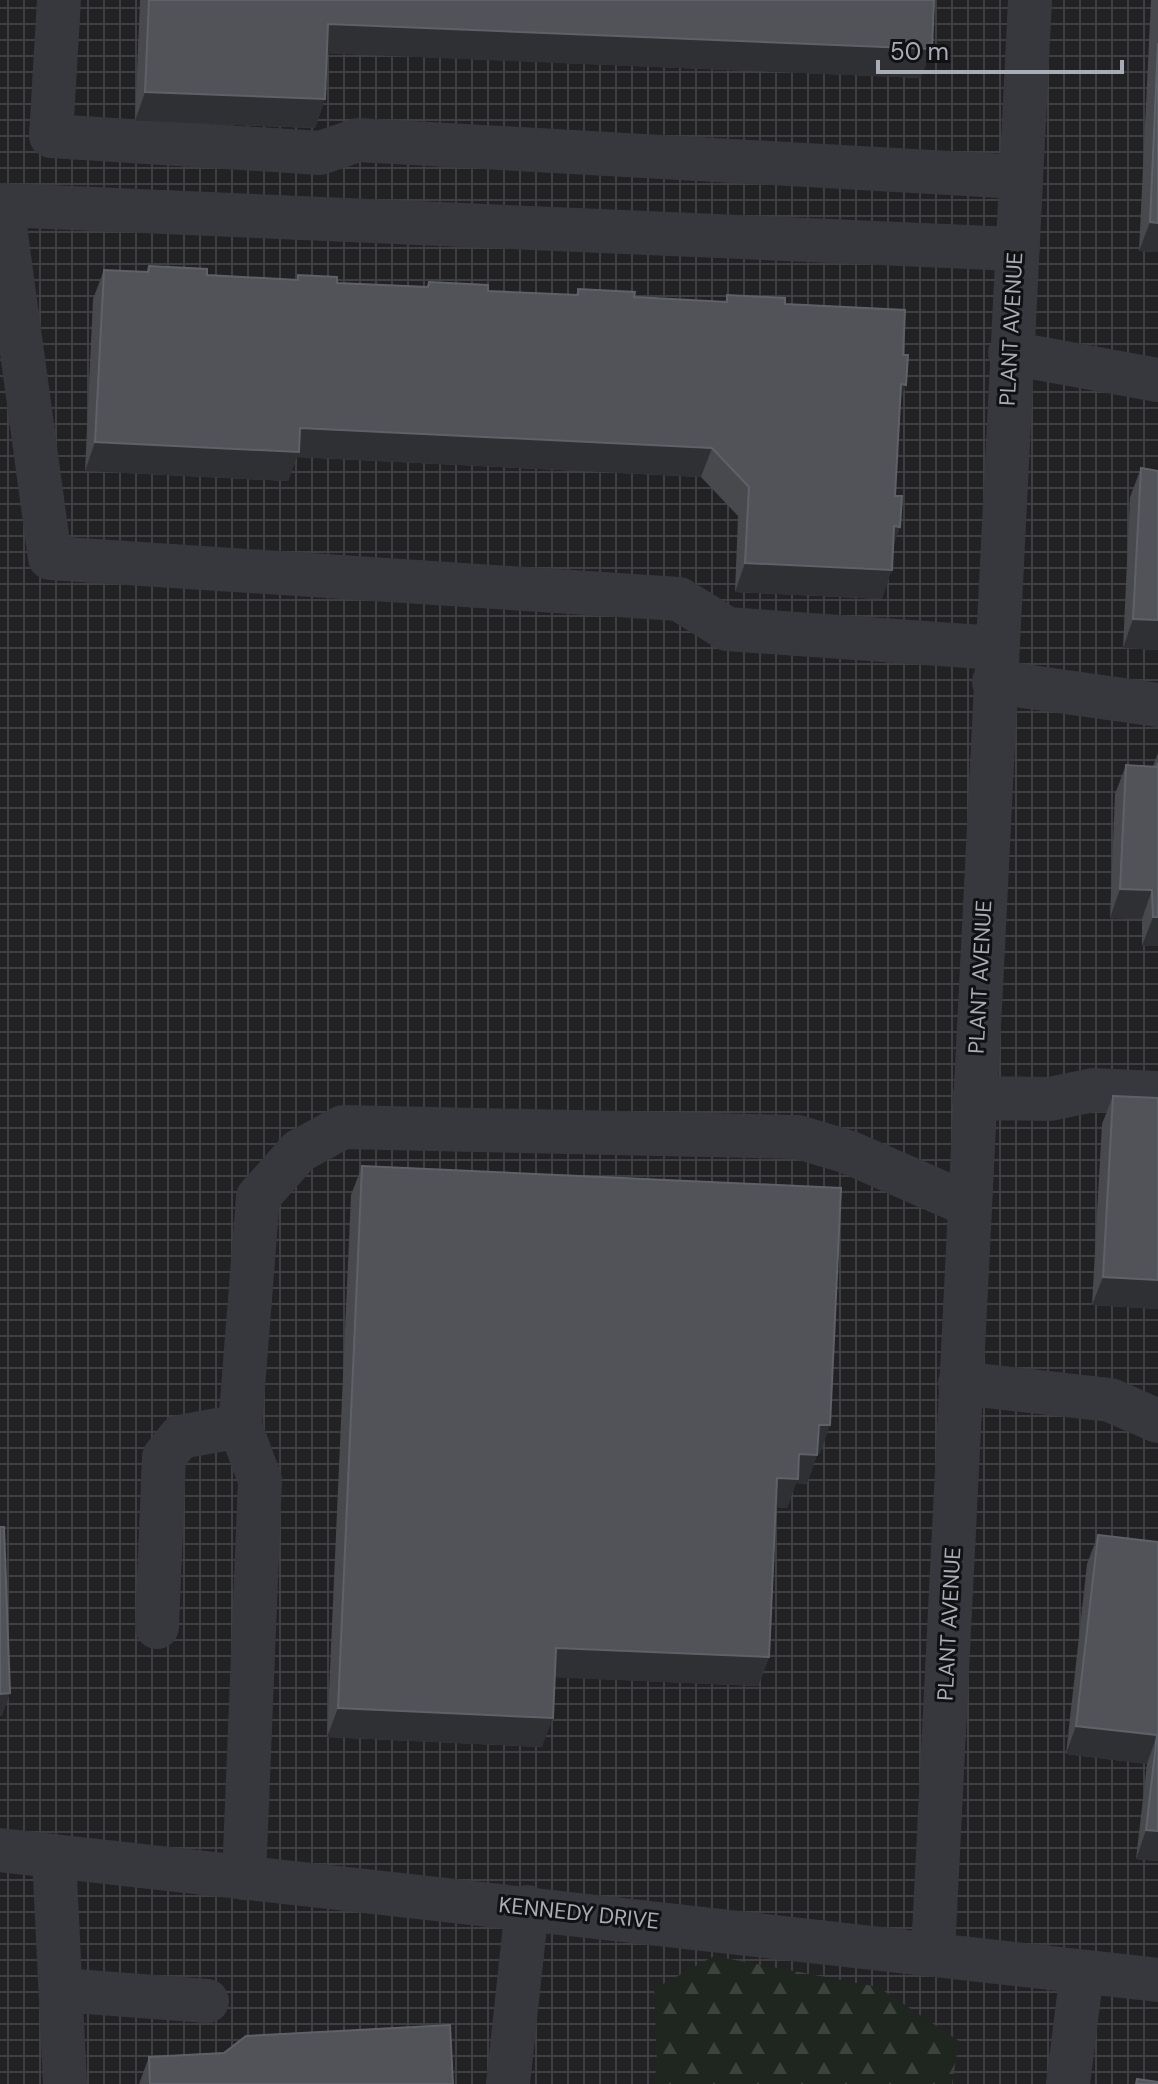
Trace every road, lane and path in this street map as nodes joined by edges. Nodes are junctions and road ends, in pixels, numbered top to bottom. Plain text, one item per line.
1 (59, 0) edge
2 (1030, 0) edge
3 (1020, 177) junction
4 (1015, 249) junction
5 (1010, 353) junction
6 (1158, 380) edge
7 (995, 665) junction
8 (1158, 705) edge
9 (1158, 1093) edge
10 (974, 1098) junction
11 (969, 1205) junction
12 (960, 1383) junction
13 (1158, 1421) edge
14 (240, 1426) junction
15 (157, 1627) dead end
16 (0, 1850) edge
17 (54, 1856) junction
18 (244, 1878) junction
19 (527, 1907) junction
20 (933, 1953) junction
21 (1082, 1972) junction
22 (1158, 1980) edge
23 (61, 1990) junction
24 (207, 2001) dead end
25 (65, 2084) edge
26 (508, 2084) edge
27 (1068, 2084) edge

1 - 3 street
2 - 3 street, PLANT AVENUE
3 - 4 street, PLANT AVENUE
4 - 5 street, PLANT AVENUE
4 - 7 street
5 - 6 street
5 - 7 street, PLANT AVENUE
7 - 8 street
7 - 10 street, PLANT AVENUE
9 - 10 street
10 - 11 street, PLANT AVENUE
11 - 12 street, PLANT AVENUE
11 - 14 street
12 - 13 street
12 - 20 street, PLANT AVENUE
14 - 15 street
14 - 18 street
16 - 17 street, KENNEDY DRIVE
17 - 18 street, KENNEDY DRIVE
17 - 23 street
18 - 19 street, KENNEDY DRIVE
19 - 20 street, KENNEDY DRIVE
19 - 26 street
20 - 21 street, KENNEDY DRIVE
21 - 22 street, KENNEDY DRIVE
21 - 27 street
23 - 24 street
23 - 25 street

